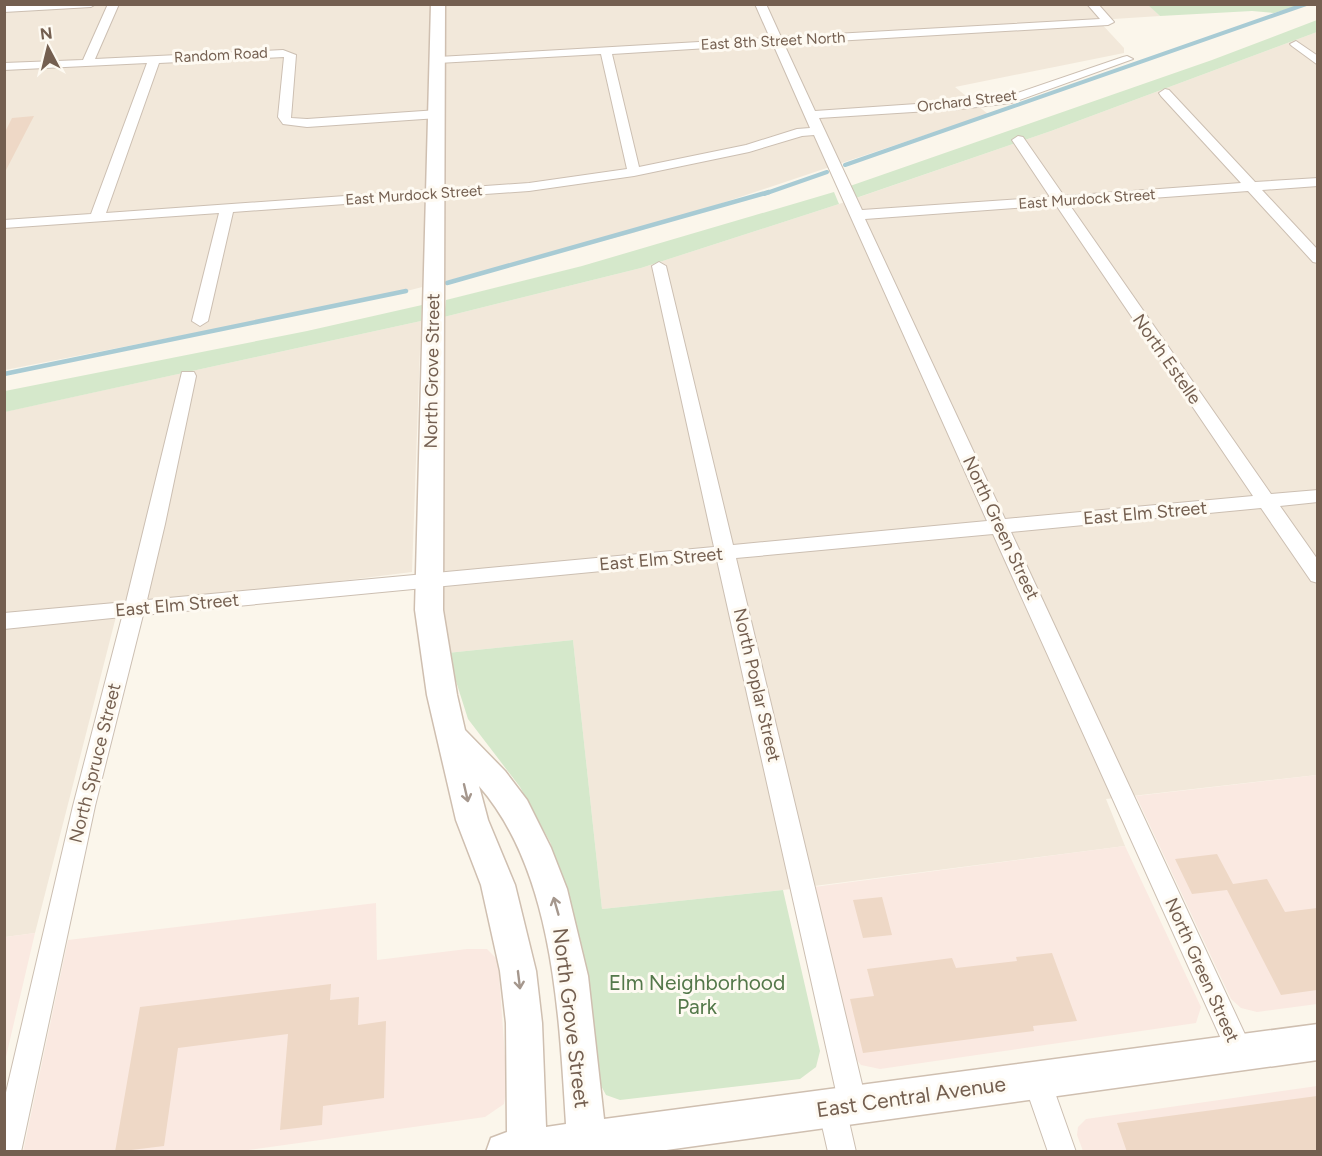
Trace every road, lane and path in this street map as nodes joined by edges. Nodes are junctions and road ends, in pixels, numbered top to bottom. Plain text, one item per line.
1 (91, 4) edge
2 (114, 4) edge
3 (438, 4) edge
4 (760, 4) edge
5 (1092, 4) edge
6 (4, 9) edge
7 (777, 41) junction
8 (1296, 44) dead end
9 (606, 51) junction
10 (155, 58) junction
11 (438, 60) junction
12 (1122, 61) dead end
13 (88, 62) junction
14 (1317, 62) edge
15 (9, 66) edge
16 (4, 83) edge
17 (1165, 93) dead end
18 (438, 114) junction
19 (811, 116) junction
20 (819, 131) junction
21 (1018, 140) dead end
22 (634, 172) junction
23 (1317, 182) edge
24 (1252, 187) junction
25 (435, 194) junction
26 (1058, 201) junction
27 (227, 208) junction
28 (857, 215) junction
29 (97, 218) junction
30 (5, 226) edge
31 (1317, 258) edge
32 (659, 266) dead end
33 (200, 321) dead end
34 (188, 376) dead end
35 (1317, 496) edge
36 (1266, 501) junction
37 (1000, 527) junction
38 (725, 553) junction
39 (1317, 576) edge
40 (429, 581) junction
41 (134, 609) junction
42 (4, 621) edge
43 (452, 736) junction
44 (1317, 1042) edge
45 (1240, 1052) junction
46 (1037, 1080) junction
47 (843, 1106) junction
48 (587, 1146) edge
49 (520, 1151) edge
50 (7, 1152) edge
51 (842, 1152) edge
52 (1062, 1152) edge

1 - 6 street
2 - 13 street
3 - 11 street, North Grove Street
4 - 7 street, North Green Street
5 - 7 street, East 8th Street North
7 - 9 street, East 8th Street North
7 - 19 street, North Green Street
8 - 14 street
9 - 11 street, East 8th Street North
9 - 22 street
10 - 13 street, Random Road
10 - 18 street, Random Road
10 - 29 street
11 - 18 street, North Grove Street
12 - 19 street, Orchard Street
13 - 15 street, Random Road
15 - 16 street
17 - 24 street
18 - 25 street, North Grove Street
19 - 20 street, North Green Street
20 - 22 street, East Murdock Street
20 - 28 street, North Green Street
21 - 26 street, North Estelle
22 - 25 street, East Murdock Street
23 - 24 street, East Murdock Street
24 - 26 street, East Murdock Street
24 - 31 street
25 - 27 street, East Murdock Street
25 - 40 street, North Grove Street
26 - 28 street, East Murdock Street
26 - 36 street, North Estelle
27 - 29 street, East Murdock Street
27 - 33 street
28 - 37 street, North Green Street
29 - 30 street, East Murdock Street
32 - 38 street, North Poplar Street
34 - 41 street, North Spruce Street
35 - 36 street, East Elm Street
36 - 37 street, East Elm Street
36 - 39 street, North Estelle
37 - 38 street, East Elm Street
37 - 45 street, North Green Street
38 - 40 street, East Elm Street
38 - 47 street, North Poplar Street
40 - 41 street, East Elm Street
40 - 43 street, North Grove Street
41 - 42 street, East Elm Street
41 - 50 street, North Spruce Street
48 -> 43 street, North Grove Street
43 -> 49 street, North Grove Street
44 - 45 street, East Central Avenue
45 - 46 street, East Central Avenue
46 - 47 street, East Central Avenue
46 - 52 street
47 - 48 street, East Central Avenue
47 - 51 street, North Poplar Street
48 - 49 street, East Central Avenue

